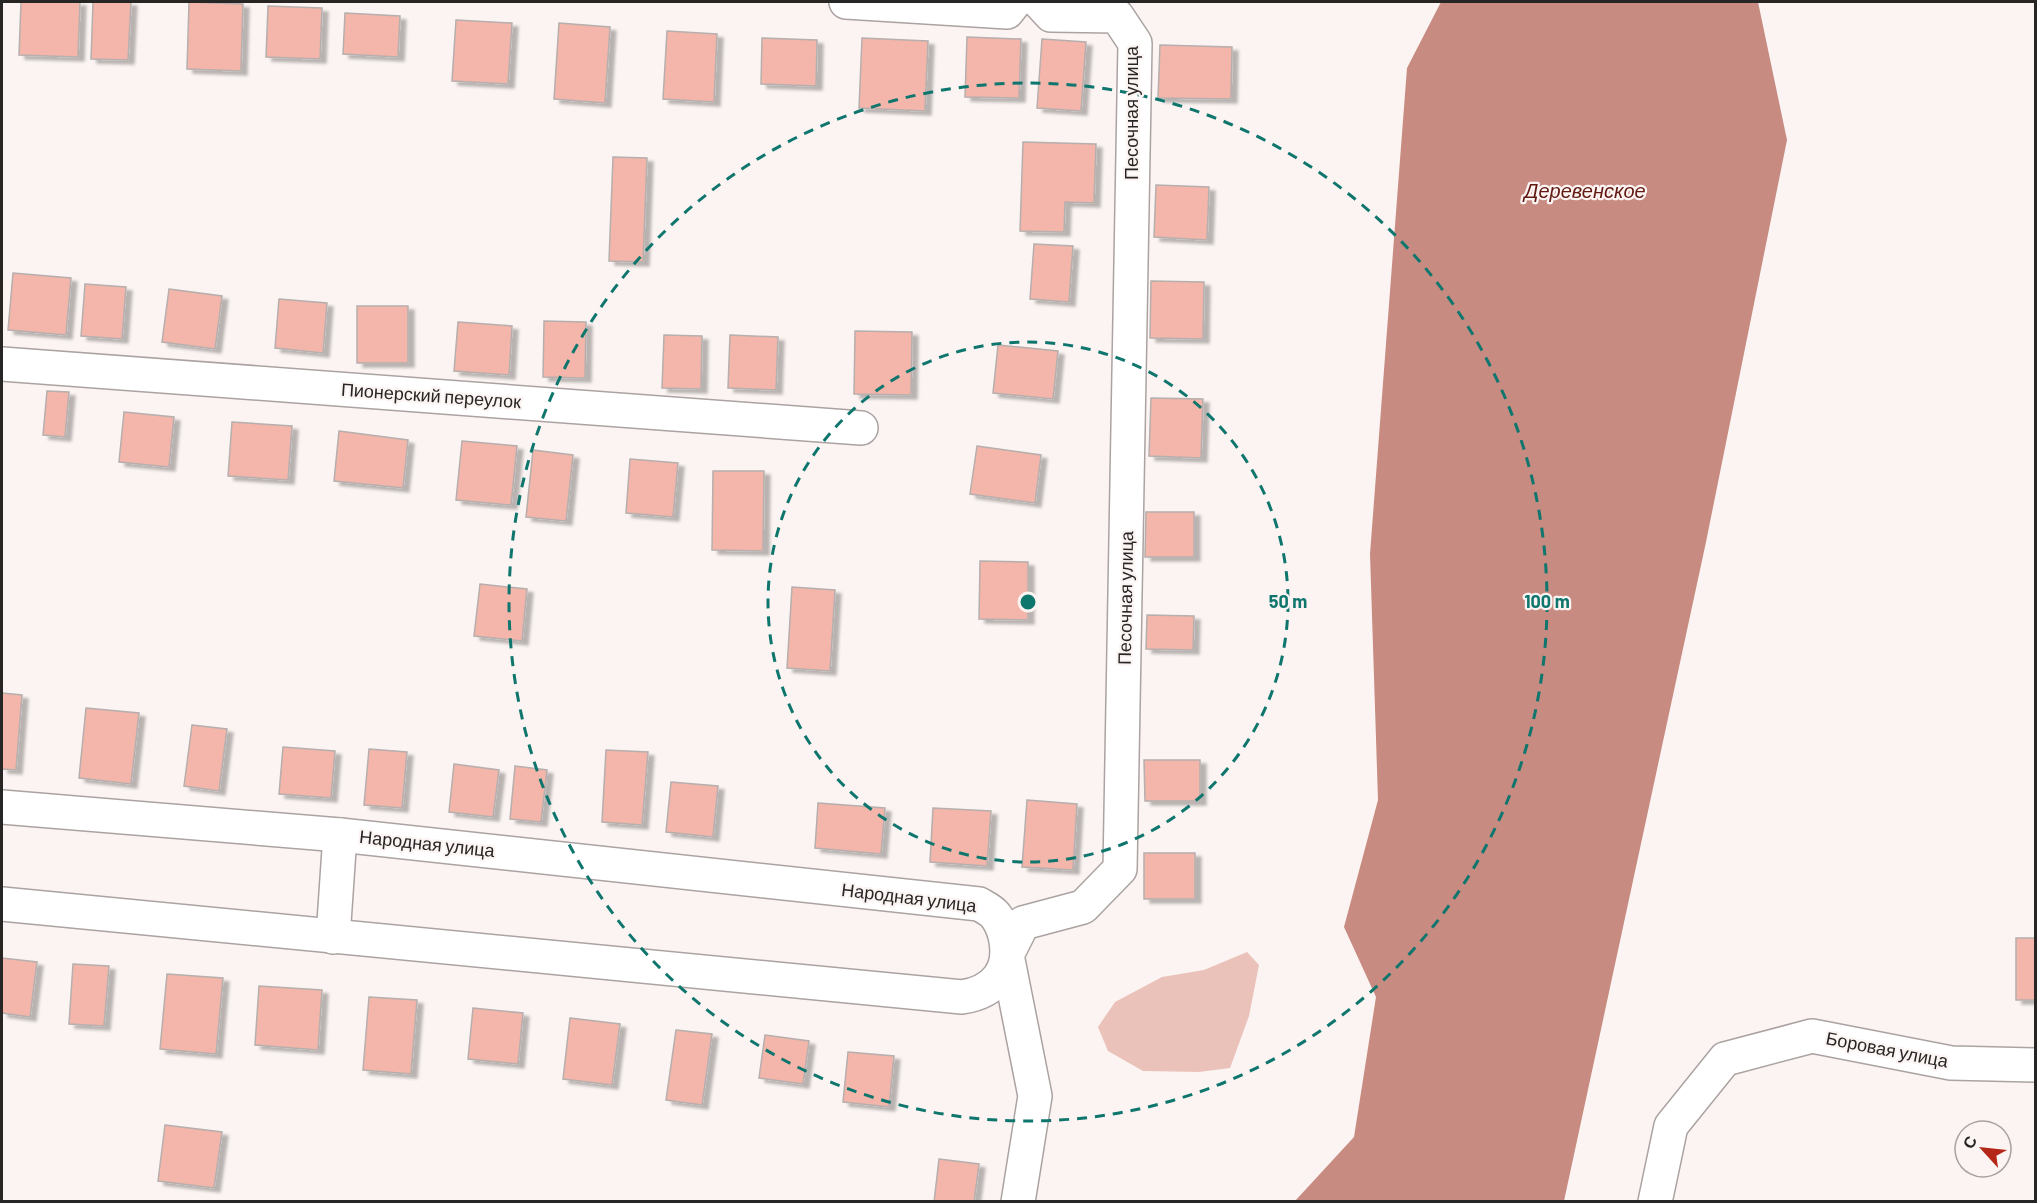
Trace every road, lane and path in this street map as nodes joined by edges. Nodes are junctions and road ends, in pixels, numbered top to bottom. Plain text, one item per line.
1 (846, 2) edge
2 (1015, 2) edge
3 (1039, 2) edge
4 (2, 364) edge
5 (861, 428) dead end
6 (2, 807) edge
7 (340, 835) junction
8 (2, 904) edge
9 (333, 937) junction
10 (1007, 955) junction
11 (2036, 1065) edge
12 (1018, 1202) edge
13 (1655, 1202) edge

1 - 2 street
3 - 10 street, Песочная улица
4 - 5 street, Пионерский переулок
6 - 7 street, Народная улица
7 - 9 street
7 - 10 street, Народная улица
8 - 9 street
9 - 10 street
10 - 12 street
11 - 13 street, Боровая улица

